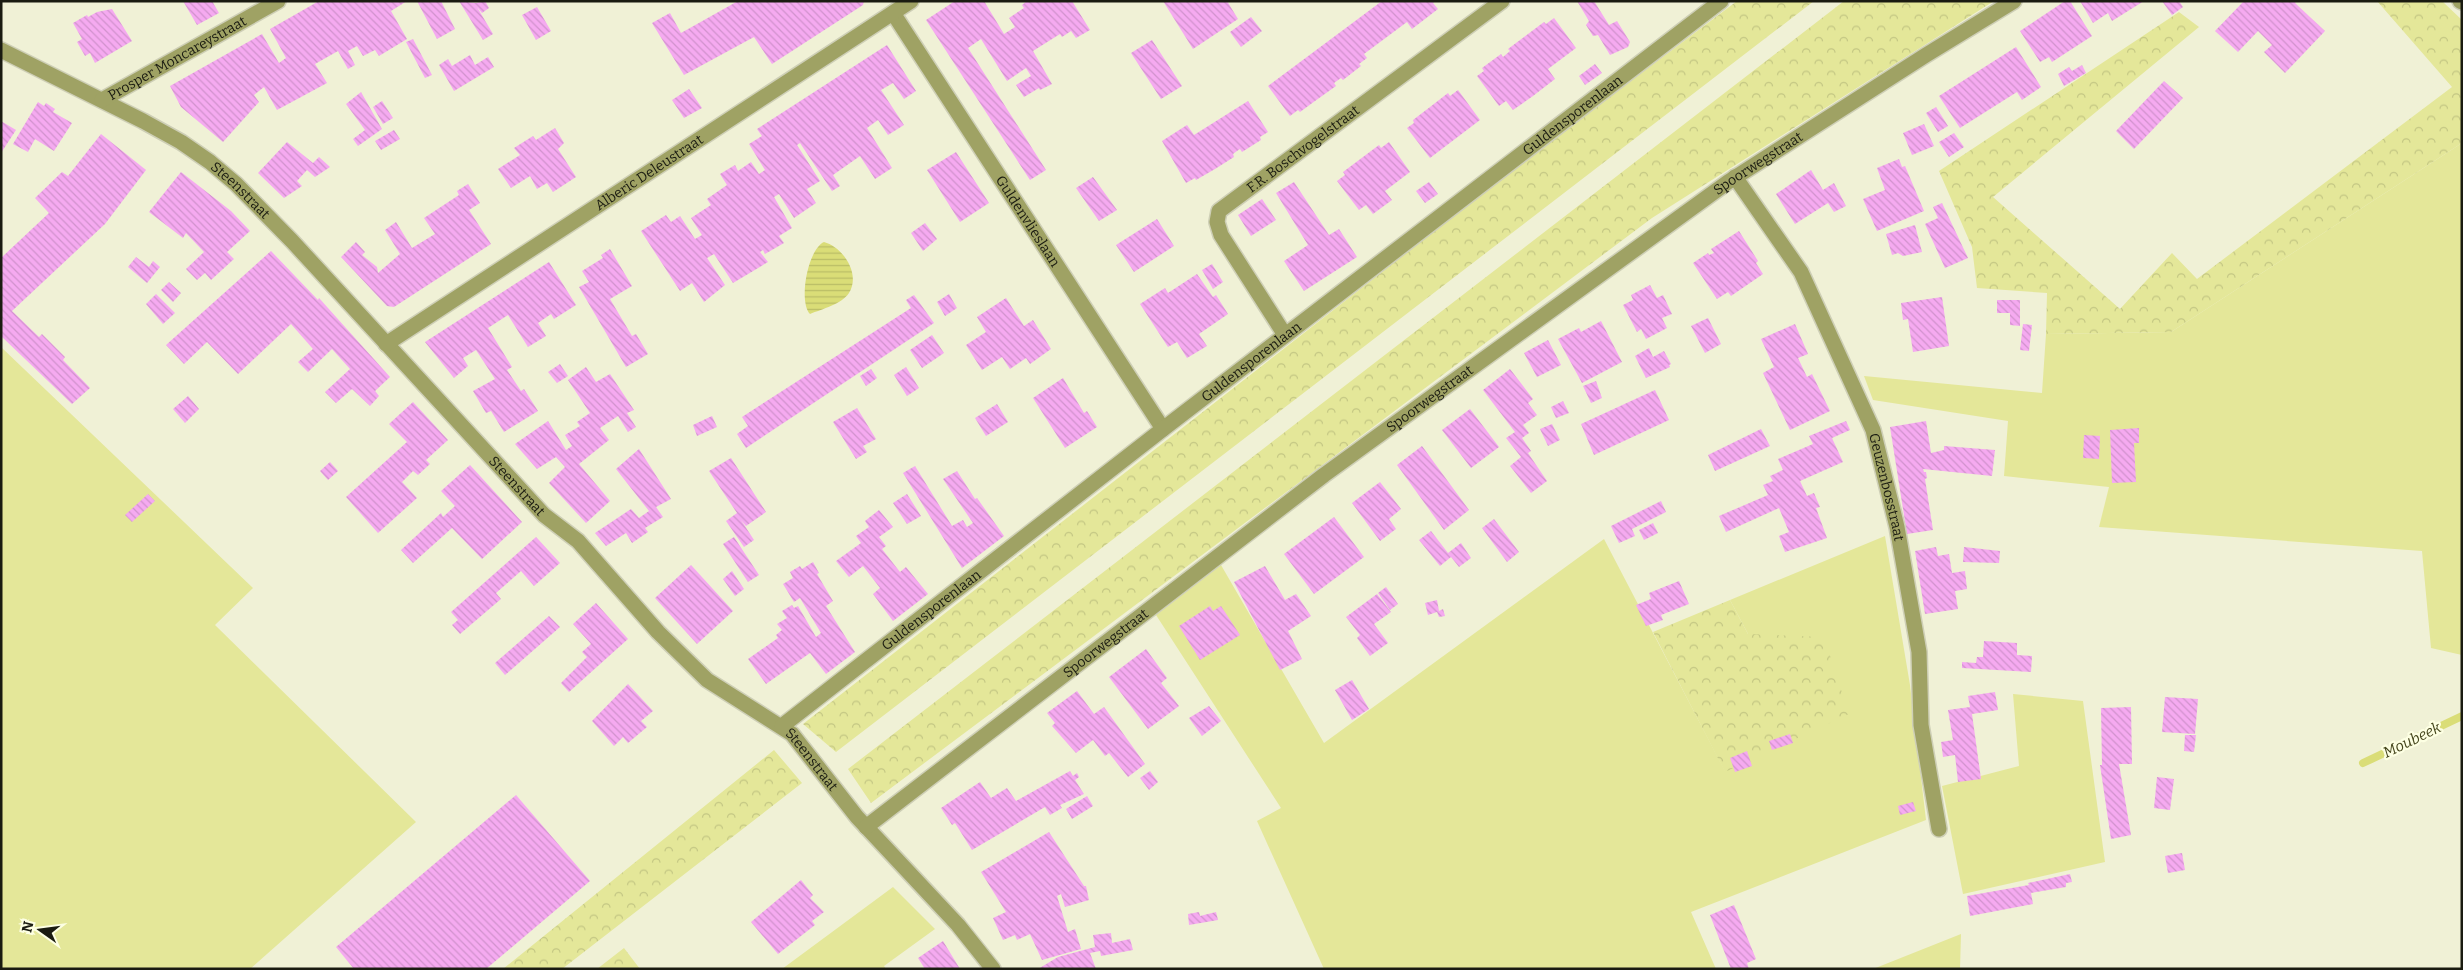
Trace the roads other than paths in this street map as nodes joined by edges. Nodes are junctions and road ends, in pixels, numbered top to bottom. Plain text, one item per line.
1 (278, 1) edge
2 (1502, 1) edge
3 (1721, 1) edge
4 (2014, 1) edge
5 (900, 6) edge
6 (1, 50) edge
7 (102, 100) junction
8 (1735, 177) junction
9 (1285, 335) junction
10 (386, 344) junction
11 (1163, 429) junction
12 (787, 730) junction
13 (861, 822) junction
14 (1939, 829) dead end
15 (993, 969) edge

1 - 7 street, Prosper Moncareystraat
2 - 9 street, F.R. Boschvogelstraat
3 - 9 street, Guldensporenlaan
4 - 8 street, Spoorwegstraat
5 - 10 street, Alberic Deleustraat
5 - 11 street, Guldenvlieslaan
6 - 7 street, Steenstraat
7 - 10 street, Steenstraat
8 - 13 street, Spoorwegstraat
8 - 14 street, Geuzenbosstraat
9 - 11 street, Guldensporenlaan
10 - 12 street, Steenstraat
11 - 12 street, Guldensporenlaan
12 - 13 street, Steenstraat
13 - 15 street, Steenstraat

